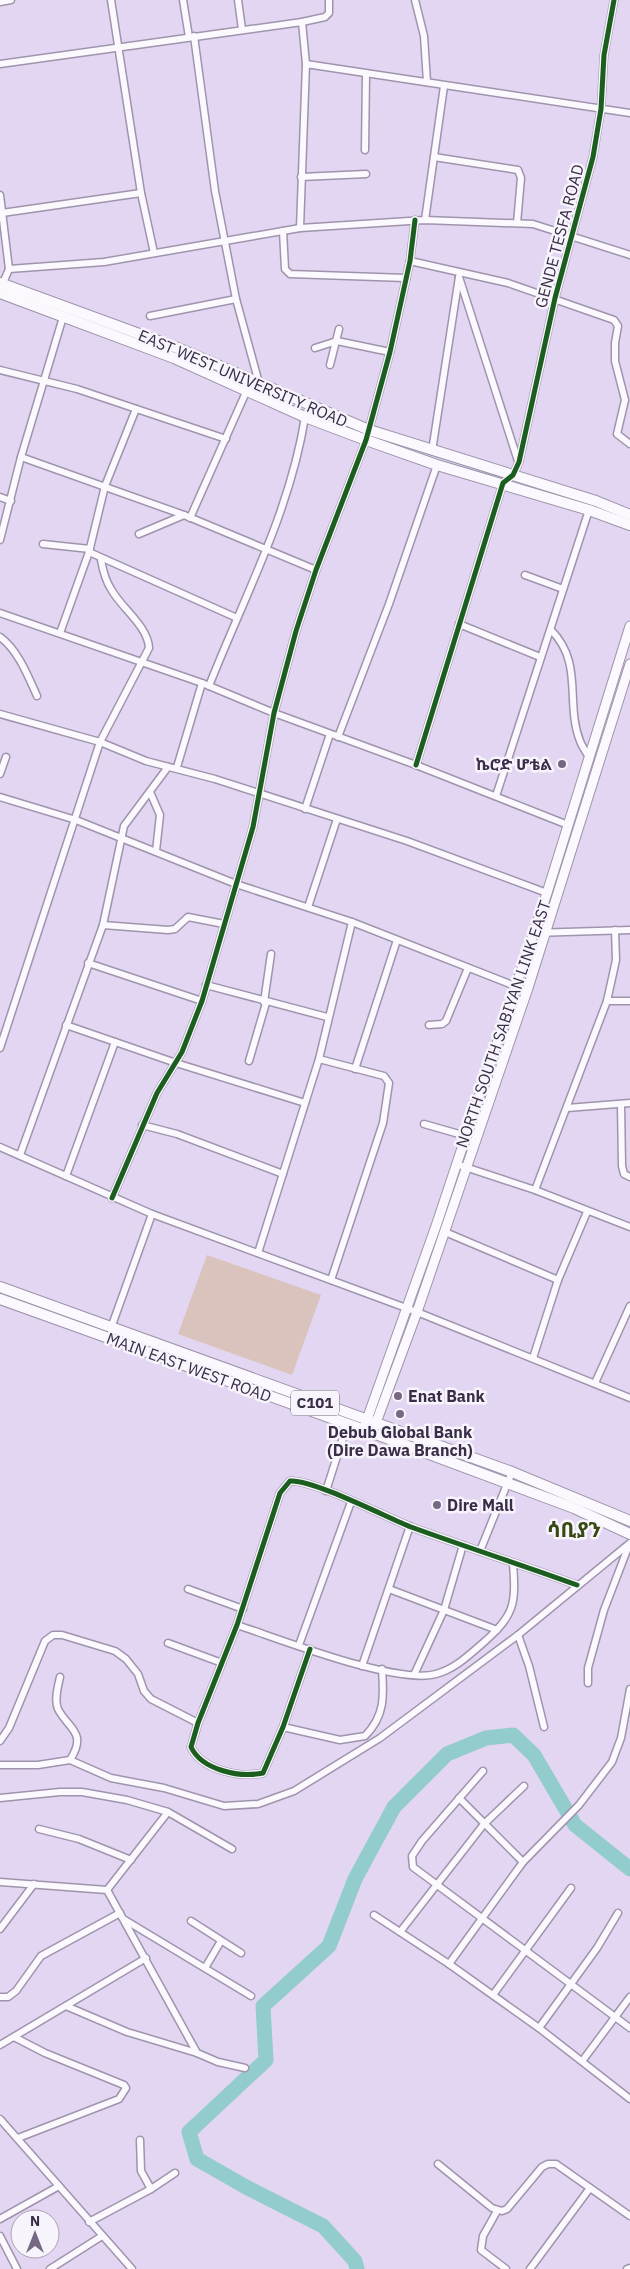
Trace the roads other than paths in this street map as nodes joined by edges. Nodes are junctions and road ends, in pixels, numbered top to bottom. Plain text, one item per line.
1 (11, 0) edge
2 (110, 0) edge
3 (183, 0) edge
4 (238, 0) edge
5 (329, 0) edge
6 (415, 0) edge
7 (614, 0) edge
8 (0, 2) edge
9 (302, 22) junction
10 (242, 28) junction
11 (191, 36) junction
12 (120, 46) junction
13 (0, 64) edge
14 (306, 64) junction
15 (366, 74) junction
16 (427, 82) junction
17 (444, 86) junction
18 (601, 109) junction
19 (630, 113) edge
20 (365, 150) dead end
21 (434, 157) junction
22 (366, 174) dead end
23 (301, 177) junction
24 (141, 193) junction
25 (0, 195) edge
26 (2, 213) junction
27 (415, 220) junction
28 (425, 220) junction
29 (517, 223) junction
30 (300, 228) junction
31 (283, 231) junction
32 (571, 238) junction
33 (225, 241) junction
34 (154, 252) junction
35 (630, 255) edge
36 (410, 261) junction
37 (9, 268) junction
38 (459, 274) junction
39 (406, 278) junction
40 (1, 286) edge
41 (555, 298) junction
42 (236, 299) junction
43 (63, 316) junction
44 (150, 316) dead end
45 (339, 329) dead end
46 (337, 341) junction
47 (315, 348) dead end
48 (390, 352) junction
49 (330, 365) dead end
50 (0, 370) edge
51 (44, 380) junction
52 (255, 383) junction
53 (245, 391) junction
54 (136, 409) junction
55 (305, 417) junction
56 (367, 435) junction
57 (226, 439) junction
58 (630, 444) edge
59 (432, 451) junction
60 (21, 457) junction
61 (519, 462) junction
62 (437, 465) junction
63 (513, 475) junction
64 (503, 483) junction
65 (105, 486) junction
66 (0, 497) edge
67 (11, 501) junction
68 (589, 510) junction
69 (630, 515) edge
70 (187, 516) junction
71 (630, 525) edge
72 (139, 534) dead end
73 (0, 540) edge
74 (44, 544) dead end
75 (268, 549) junction
76 (89, 551) junction
77 (101, 560) junction
78 (316, 570) junction
79 (525, 575) dead end
80 (563, 588) junction
81 (0, 613) edge
82 (237, 618) junction
83 (459, 624) junction
84 (630, 626) edge
85 (551, 630) junction
86 (60, 633) junction
87 (0, 637) edge
88 (540, 657) junction
89 (142, 662) junction
90 (630, 664) edge
91 (202, 683) junction
92 (210, 686) junction
93 (37, 696) dead end
94 (274, 713) junction
95 (0, 714) edge
96 (330, 734) junction
97 (338, 737) junction
98 (100, 742) junction
99 (6, 757) dead end
100 (590, 758) junction
101 (416, 765) junction
102 (168, 767) junction
103 (176, 768) junction
104 (0, 774) edge
105 (150, 792) junction
106 (579, 792) junction
107 (260, 795) junction
108 (496, 796) junction
109 (589, 796) junction
110 (0, 797) edge
111 (305, 809) junction
112 (337, 819) junction
113 (76, 820) junction
114 (568, 825) junction
115 (120, 838) junction
116 (156, 851) junction
117 (236, 884) junction
118 (547, 893) junction
119 (308, 907) junction
120 (352, 922) junction
121 (224, 924) junction
122 (103, 925) junction
123 (615, 930) junction
124 (630, 930) edge
125 (533, 933) junction
126 (544, 933) junction
127 (396, 940) junction
128 (271, 954) dead end
129 (88, 963) junction
130 (468, 968) junction
131 (206, 985) junction
132 (515, 986) junction
133 (202, 1001) junction
134 (607, 1001) junction
135 (630, 1001) edge
136 (265, 1003) junction
137 (328, 1017) junction
138 (66, 1025) junction
139 (429, 1025) dead end
140 (115, 1042) junction
141 (0, 1048) edge
142 (319, 1059) junction
143 (249, 1061) dead end
144 (176, 1063) junction
145 (355, 1069) junction
146 (305, 1103) junction
147 (630, 1103) edge
148 (621, 1104) junction
149 (566, 1108) junction
150 (142, 1124) junction
151 (424, 1124) dead end
152 (466, 1136) junction
153 (0, 1148) edge
154 (20, 1155) junction
155 (461, 1165) junction
156 (283, 1174) junction
157 (66, 1176) junction
158 (630, 1177) edge
159 (535, 1190) junction
160 (112, 1198) junction
161 (587, 1212) junction
162 (152, 1214) junction
163 (630, 1228) edge
164 (445, 1232) junction
165 (258, 1253) junction
166 (331, 1280) junction
167 (558, 1280) junction
168 (0, 1288) edge
169 (0, 1299) edge
170 (630, 1306) edge
171 (407, 1308) junction
172 (417, 1312) junction
173 (94, 1327) junction
174 (111, 1328) junction
175 (148, 1340) junction
176 (144, 1351) junction
177 (533, 1358) junction
178 (208, 1361) junction
179 (203, 1372) junction
180 (595, 1384) junction
181 (630, 1398) edge
182 (316, 1408) junction
183 (347, 1425) junction
184 (370, 1426) junction
185 (512, 1472) junction
186 (507, 1484) junction
187 (326, 1491) junction
188 (351, 1502) junction
189 (630, 1520) edge
190 (410, 1526) junction
191 (630, 1534) edge
192 (463, 1545) junction
193 (480, 1551) junction
194 (513, 1562) junction
195 (577, 1585) junction
196 (188, 1589) dead end
197 (389, 1589) junction
198 (243, 1609) junction
199 (444, 1610) junction
200 (237, 1624) junction
201 (497, 1630) junction
202 (518, 1635) junction
203 (168, 1643) dead end
204 (299, 1645) junction
205 (310, 1649) junction
206 (222, 1662) junction
207 (362, 1666) junction
208 (382, 1670) junction
209 (414, 1675) junction
210 (60, 1677) dead end
211 (588, 1683) dead end
212 (630, 1689) edge
213 (198, 1723) junction
214 (283, 1727) junction
215 (544, 1727) dead end
216 (0, 1742) edge
217 (70, 1760) junction
218 (0, 1765) edge
219 (483, 1771) dead end
220 (524, 1786) dead end
221 (0, 1798) edge
222 (459, 1798) junction
223 (168, 1812) junction
224 (484, 1824) junction
225 (39, 1829) dead end
226 (232, 1849) dead end
227 (131, 1860) junction
228 (523, 1862) junction
229 (0, 1882) edge
230 (436, 1883) junction
231 (34, 1884) junction
232 (571, 1888) dead end
233 (107, 1890) junction
234 (618, 1913) dead end
235 (374, 1915) dead end
236 (122, 1916) junction
237 (481, 1917) junction
238 (191, 1920) dead end
239 (0, 1929) edge
240 (400, 1932) junction
241 (221, 1941) junction
242 (526, 1951) junction
243 (241, 1953) dead end
244 (146, 1958) junction
245 (449, 1964) junction
246 (205, 1968) junction
247 (570, 1984) junction
248 (493, 1995) junction
249 (250, 1996) dead end
250 (0, 1997) edge
251 (630, 1997) edge
252 (66, 2006) junction
253 (615, 2017) junction
254 (539, 2028) junction
255 (630, 2028) edge
256 (14, 2037) junction
257 (0, 2045) edge
258 (197, 2053) junction
259 (583, 2060) junction
260 (245, 2068) dead end
261 (629, 2098) edge
262 (0, 2120) edge
263 (18, 2138) junction
264 (140, 2140) dead end
265 (438, 2164) dead end
266 (175, 2173) dead end
267 (59, 2186) junction
268 (590, 2188) junction
269 (151, 2189) junction
270 (498, 2211) junction
271 (630, 2216) edge
272 (0, 2219) edge
273 (89, 2222) junction
274 (0, 2236) edge
275 (102, 2236) junction
276 (17, 2269) edge
277 (50, 2269) edge
278 (132, 2269) edge
279 (506, 2269) edge
280 (530, 2269) edge

1 - 8 street
2 - 12 street
3 - 11 street
4 - 10 street
5 - 9 street
6 - 16 street
7 - 18 street, GENDE TESFA ROAD
9 - 10 street
9 - 14 street
10 - 11 street
11 - 12 street
11 - 33 street
12 - 13 street
12 - 24 street
14 - 15 street
14 - 23 street
15 - 16 street
15 - 20 street
16 - 17 street
17 - 18 street
17 - 21 street
18 - 19 street
18 - 32 street, GENDE TESFA ROAD
21 - 28 street
21 - 29 street
22 - 23 street
23 - 30 street
24 - 26 street
24 - 34 street
25 - 26 street
26 - 37 street
27 - 28 street
27 - 30 street
27 - 36 street
28 - 29 street
29 - 32 street
30 - 31 street
31 - 33 street
31 - 39 street
32 - 35 street
32 - 41 street, GENDE TESFA ROAD
33 - 34 street
33 - 42 street
34 - 37 street
36 - 38 street
36 - 39 street
37 - 40 street
38 - 41 street
38 - 59 street
38 - 61 street
39 - 48 street
40 - 43 main road, EAST WEST UNIVERSITY ROAD
40 - 52 main road, EAST WEST UNIVERSITY ROAD
41 - 58 street
41 - 61 street, GENDE TESFA ROAD
42 - 44 street
42 - 52 street
43 - 51 street
43 - 53 main road, EAST WEST UNIVERSITY ROAD
45 - 46 street
46 - 47 street
46 - 48 street
46 - 49 street
48 - 56 street
50 - 51 street
51 - 54 street
51 - 60 street
52 - 53 street
52 - 56 main road, EAST WEST UNIVERSITY ROAD
53 - 55 main road, EAST WEST UNIVERSITY ROAD
53 - 57 street
54 - 57 street
54 - 65 street
55 - 56 main road, EAST WEST UNIVERSITY ROAD
55 - 75 street
56 - 59 main road, EAST WEST UNIVERSITY ROAD
56 - 62 main road, EAST WEST UNIVERSITY ROAD
56 - 78 street
57 - 70 street
59 - 63 main road, EAST WEST UNIVERSITY ROAD
60 - 65 street
60 - 67 street
61 - 63 street, GENDE TESFA ROAD
62 - 64 main road, EAST WEST UNIVERSITY ROAD
62 - 97 street
63 - 64 street
63 - 69 main road, EAST WEST UNIVERSITY ROAD
64 - 68 main road, EAST WEST UNIVERSITY ROAD
64 - 83 street
65 - 70 street
65 - 76 street
66 - 67 street
67 - 73 street
68 - 71 main road, EAST WEST UNIVERSITY ROAD
68 - 80 street
70 - 72 street
70 - 75 street
74 - 76 street
75 - 78 street
75 - 82 street
76 - 77 street
76 - 86 street
77 - 82 street
77 - 89 street
78 - 94 street
79 - 80 street
80 - 85 street
81 - 86 street
82 - 92 street
83 - 88 street
83 - 101 street
84 - 100 main road, NORTH SOUTH SABIYAN LINK EAST
85 - 88 street
85 - 100 street
86 - 89 street
87 - 93 street
88 - 108 street
89 - 91 street
89 - 98 street
90 - 109 main road, NORTH SOUTH SABIYAN LINK EAST
91 - 92 street
91 - 103 street
92 - 94 street
94 - 96 street
94 - 107 street
95 - 98 street
96 - 97 street
96 - 111 street
97 - 101 street
98 - 102 street
98 - 113 street
99 - 104 street
100 - 106 main road, NORTH SOUTH SABIYAN LINK EAST
101 - 108 street
102 - 103 street
102 - 105 street
103 - 107 street
105 - 115 street
105 - 116 street
106 - 109 main road
106 - 114 main road, NORTH SOUTH SABIYAN LINK EAST
107 - 111 street
107 - 117 street
108 - 114 street
109 - 126 main road, NORTH SOUTH SABIYAN LINK EAST
110 - 113 street
111 - 112 street
112 - 118 street
112 - 119 street
113 - 115 street
113 - 141 street
114 - 118 main road, NORTH SOUTH SABIYAN LINK EAST
115 - 116 street
115 - 122 street
116 - 117 street
117 - 119 street
117 - 121 street
118 - 125 main road, NORTH SOUTH SABIYAN LINK EAST
119 - 120 street
120 - 127 street
120 - 137 street
121 - 122 street
121 - 131 street
122 - 129 street
123 - 124 street
123 - 126 street
123 - 134 street
125 - 126 street
125 - 132 main road, NORTH SOUTH SABIYAN LINK EAST
126 - 155 main road, NORTH SOUTH SABIYAN LINK EAST
127 - 130 street
127 - 145 street
128 - 136 street
129 - 133 street
129 - 138 street
130 - 132 street
130 - 139 street
131 - 133 street
131 - 136 street
132 - 152 main road, NORTH SOUTH SABIYAN LINK EAST
133 - 144 street
134 - 135 street
134 - 149 street
136 - 137 street
136 - 143 street
137 - 142 street
138 - 140 street
138 - 154 street
140 - 144 street
140 - 157 street
142 - 145 street
142 - 146 street
144 - 146 street
144 - 150 street
145 - 166 street
146 - 156 street
147 - 148 street
148 - 149 street
148 - 158 street
149 - 159 street
150 - 156 street
150 - 160 street
151 - 152 street
152 - 155 main road, NORTH SOUTH SABIYAN LINK EAST
153 - 154 street
154 - 157 street
155 - 159 street
155 - 164 main road, NORTH SOUTH SABIYAN LINK EAST
155 - 171 main road, NORTH SOUTH SABIYAN LINK EAST
156 - 165 street
157 - 160 street
159 - 161 street
160 - 162 street
161 - 163 street
161 - 167 street
162 - 165 street
162 - 174 street
164 - 167 street
164 - 172 main road, NORTH SOUTH SABIYAN LINK EAST
165 - 166 street
166 - 171 street
167 - 177 street
168 - 173 main road, MAIN EAST WEST ROAD / C101
169 - 173 main road, MAIN EAST WEST ROAD / C101
170 - 180 street
171 - 172 street
171 - 184 main road, NORTH SOUTH SABIYAN LINK EAST
172 - 177 street
172 - 184 main road, NORTH SOUTH SABIYAN LINK EAST
173 - 174 main road, MAIN EAST WEST ROAD / C101
173 - 176 main road, MAIN EAST WEST ROAD / C101
174 - 175 main road, MAIN EAST WEST ROAD / C101
175 - 176 main road
175 - 178 main road, MAIN EAST WEST ROAD / C101
176 - 179 main road, MAIN EAST WEST ROAD / C101
177 - 180 street
178 - 179 main road
178 - 182 main road, MAIN EAST WEST ROAD / C101
179 - 182 main road, MAIN EAST WEST ROAD / C101
180 - 181 street
182 - 183 main road, MAIN EAST WEST ROAD / C101
182 - 184 main road, MAIN EAST WEST ROAD / C101
183 - 184 main road, MAIN EAST WEST ROAD / C101
183 - 187 street
184 - 185 main road, MAIN EAST WEST ROAD / C101
184 - 186 main road, MAIN EAST WEST ROAD / C101
185 - 186 street
185 - 189 main road, MAIN EAST WEST ROAD / C101
186 - 191 main road, MAIN EAST WEST ROAD / C101
186 - 193 street
187 - 188 street
187 - 198 street
188 - 190 street
188 - 204 street
190 - 192 street
190 - 197 street
192 - 193 street
192 - 199 street
193 - 194 street
194 - 195 street
194 - 201 street
195 - 202 street
195 - 211 street
196 - 198 street
197 - 199 street
197 - 207 street
198 - 200 street
199 - 201 street
199 - 209 street
200 - 204 street
200 - 206 street
201 - 209 street
202 - 215 street
202 - 217 street
203 - 206 street
204 - 205 street
205 - 207 street
205 - 214 street
206 - 213 street
207 - 208 street
208 - 209 street
208 - 214 street
210 - 217 street
212 - 228 street
213 - 214 street
213 - 216 street
217 - 218 street
219 - 222 street
220 - 224 street
221 - 223 street
222 - 224 street
222 - 230 street
223 - 226 street
223 - 227 street
224 - 228 street
224 - 230 street
225 - 227 street
227 - 233 street
228 - 237 street
229 - 231 street
230 - 237 street
230 - 240 street
231 - 233 street
231 - 239 street
232 - 242 street
233 - 236 street
234 - 247 street
235 - 240 street
236 - 244 street
236 - 246 street
236 - 250 street
237 - 242 street
237 - 245 street
238 - 241 street
240 - 245 street
241 - 243 street
241 - 246 street
242 - 247 street
242 - 248 street
244 - 252 street
244 - 258 street
245 - 248 street
246 - 249 street
247 - 253 street
247 - 254 street
248 - 254 street
251 - 253 street
252 - 256 street
252 - 258 street
253 - 255 street
253 - 259 street
254 - 259 street
256 - 257 street
256 - 263 street
258 - 260 street
259 - 261 street
262 - 263 street
263 - 267 street
264 - 269 street
265 - 270 street
266 - 269 street
267 - 272 street
267 - 273 street
268 - 270 street
268 - 271 street
268 - 280 street
269 - 273 street
270 - 279 street
273 - 275 street
274 - 276 street
275 - 277 street
275 - 278 street

